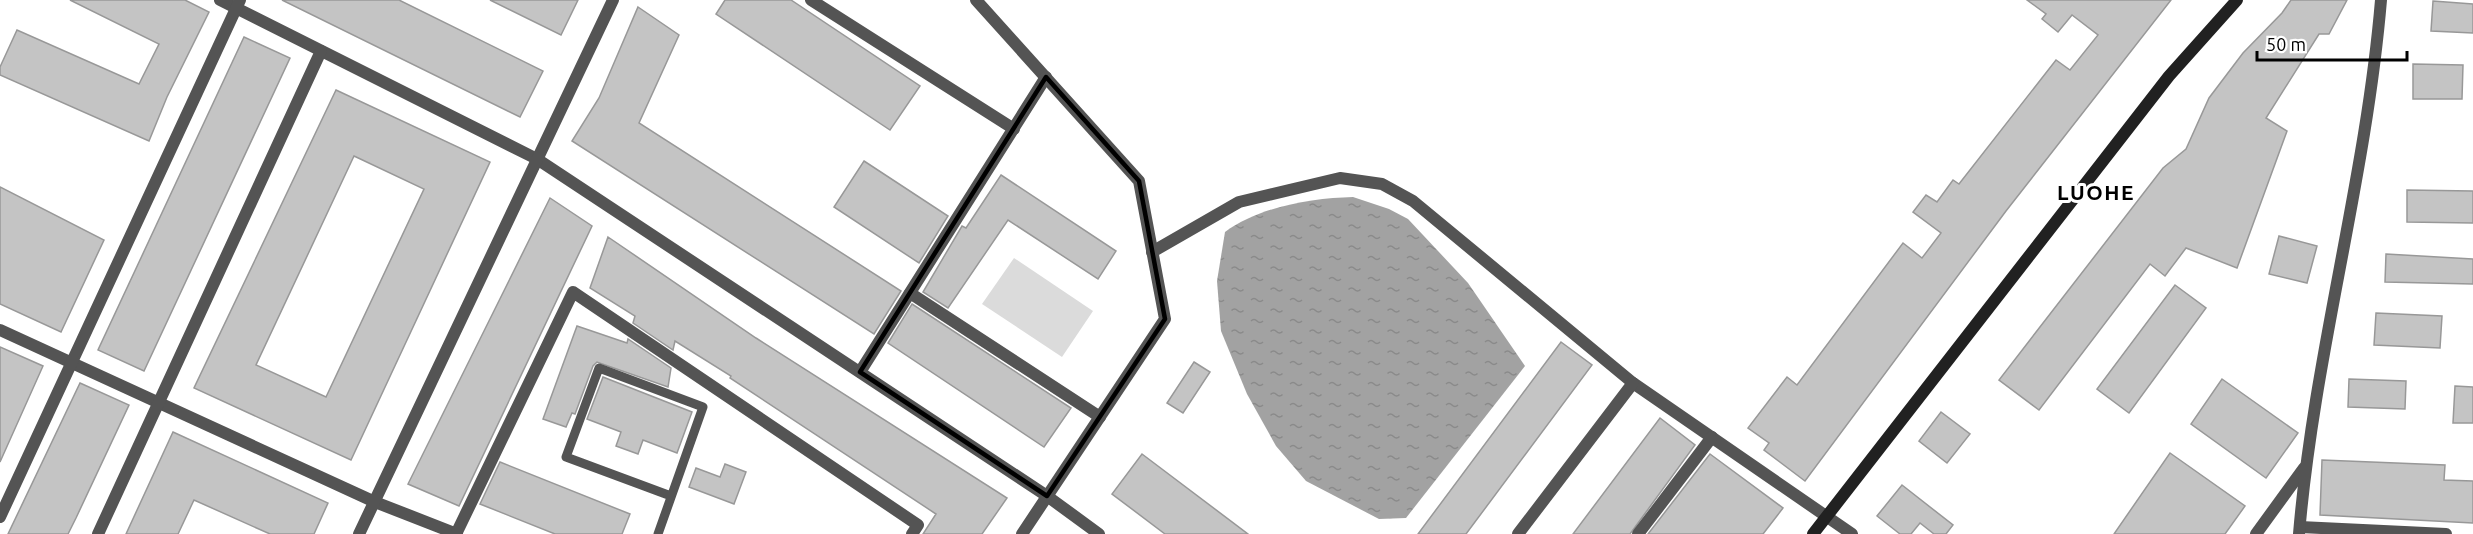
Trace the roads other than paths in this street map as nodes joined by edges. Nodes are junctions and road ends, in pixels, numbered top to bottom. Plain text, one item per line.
1 (220, 0) edge
2 (613, 0) edge
3 (811, 0) edge
4 (976, 0) edge
5 (2237, 0) edge
6 (2381, 0) edge
7 (238, 4) edge
8 (321, 51) junction
9 (1046, 77) junction
10 (1014, 129) junction
11 (537, 159) junction
12 (1152, 252) junction
13 (910, 293) junction
14 (0, 330) edge
15 (71, 363) junction
16 (860, 372) junction
17 (1633, 383) junction
18 (158, 403) junction
19 (1100, 417) junction
20 (1712, 437) junction
21 (2305, 467) junction
22 (671, 496) junction
23 (1047, 496) junction
24 (375, 502) junction
25 (1827, 516) junction
26 (0, 517) edge
27 (2300, 530) edge
28 (98, 534) edge
29 (359, 534) edge
30 (457, 534) edge
31 (658, 534) edge
32 (912, 534) edge
33 (1022, 534) edge
34 (1099, 534) edge
35 (1518, 534) edge
36 (1638, 534) edge
37 (1813, 534) edge
38 (1852, 534) edge
39 (2256, 534) edge
40 (2445, 534) edge

1 - 7 street
2 - 11 street
3 - 10 street
4 - 9 street
5 - 25 main road
6 - 21 street
7 - 8 street
7 - 15 street
8 - 11 street
8 - 18 street
9 - 10 street
9 - 12 street
10 - 13 street
11 - 16 street
11 - 24 street
12 - 17 street
12 - 19 street
13 - 16 street
13 - 19 street
14 - 15 street
15 - 18 street
15 - 26 street
16 - 23 street
17 - 20 street
17 - 35 street
18 - 24 street
18 - 28 street
19 - 23 street
20 - 25 street
20 - 36 street
21 - 27 street
21 - 39 street
22 - 22 lane
22 - 31 lane
23 - 33 street
23 - 34 street
24 - 29 street
24 - 30 street
25 - 37 main road
25 - 38 street
27 - 40 street
30 - 32 street

